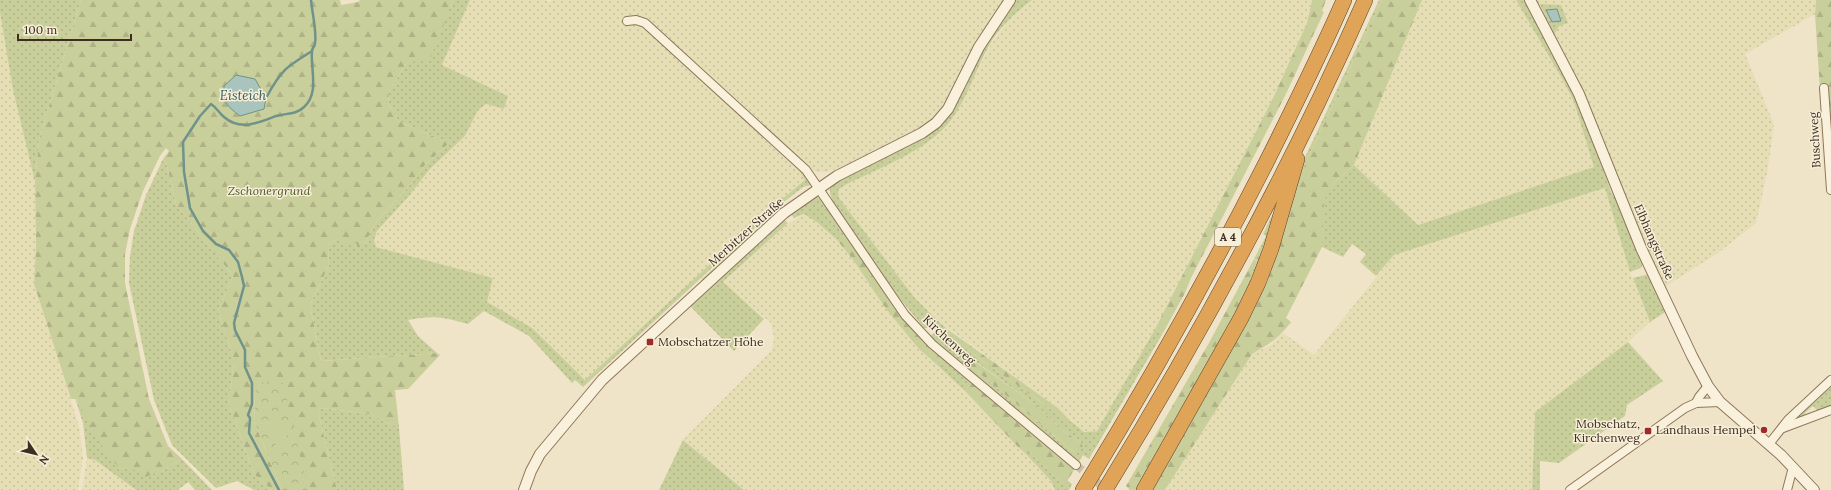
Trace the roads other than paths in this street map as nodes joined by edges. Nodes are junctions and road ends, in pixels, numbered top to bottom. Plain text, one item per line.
1 (1010, 0) edge
2 (1344, 0) edge
3 (1365, 0) edge
4 (1530, 0) edge
5 (627, 21) dead end
6 (1824, 88) dead end
7 (1307, 125) junction
8 (819, 187) junction
9 (1831, 190) edge
10 (1831, 380) edge
11 (1708, 386) junction
12 (1720, 402) junction
13 (1696, 403) junction
14 (1831, 410) edge
15 (1783, 428) junction
16 (1769, 444) junction
17 (1076, 464) tunnel mouth
18 (1793, 467) junction
19 (524, 490) edge
20 (1083, 490) edge
21 (1105, 490) edge
22 (1144, 490) edge
23 (1570, 490) edge
24 (1787, 490) edge
25 (1814, 490) edge

1 - 8 street, Merbitzer Straße
2 - 20 highway, A 4
3 - 7 highway, A 4
4 - 11 street, Elbhangstraße
5 - 8 street
6 - 9 street, Buschweg
7 - 21 highway, A 4
7 - 22 highway
8 - 17 street, Kirchenweg
8 - 19 street, Merbitzer Straße
10 - 15 street
11 - 12 street, Elbhangstraße
11 - 13 street
12 - 13 street
12 - 16 street, Elbhangstraße
13 - 23 street
14 - 15 street
15 - 16 street
16 - 18 street, Elbhangstraße
18 - 24 street
18 - 25 street, Elbhangstraße

